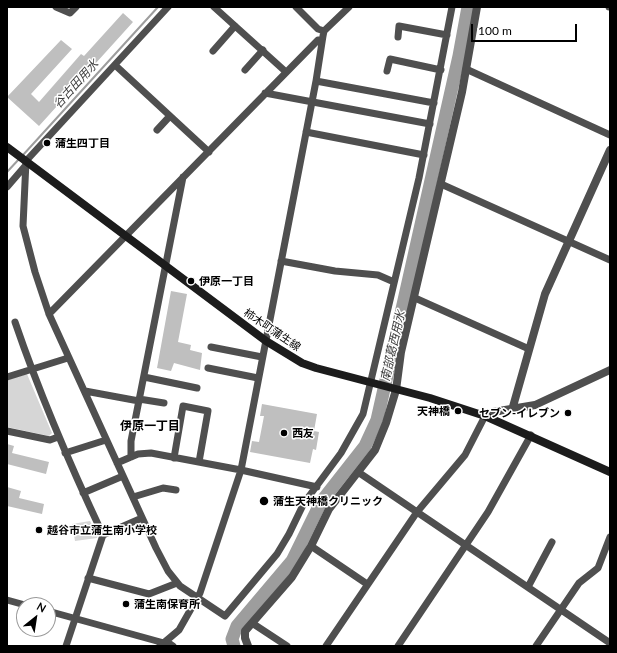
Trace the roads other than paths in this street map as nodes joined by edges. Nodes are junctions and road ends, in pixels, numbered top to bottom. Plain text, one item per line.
1 (56, 7) edge
2 (76, 7) edge
3 (168, 7) edge
4 (214, 7) edge
5 (296, 7) edge
6 (349, 7) edge
7 (452, 7) edge
8 (477, 7) edge
9 (236, 26) junction
10 (324, 31) junction
11 (447, 35) junction
12 (398, 36) dead end
13 (322, 40) junction
14 (263, 50) junction
15 (213, 51) dead end
16 (115, 65) junction
17 (466, 69) junction
18 (246, 70) dead end
19 (441, 70) junction
20 (387, 71) dead end
21 (286, 72) junction
22 (316, 81) junction
23 (265, 93) junction
24 (311, 102) junction
25 (434, 103) junction
26 (170, 116) junction
27 (430, 124) junction
28 (157, 130) dead end
29 (306, 132) junction
30 (610, 135) edge
31 (7, 147) edge
32 (610, 150) edge
33 (209, 152) junction
34 (424, 155) junction
35 (26, 163) junction
36 (183, 177) junction
37 (441, 184) junction
38 (7, 186) edge
39 (125, 236) junction
40 (569, 242) junction
41 (281, 260) junction
42 (610, 260) edge
43 (166, 268) junction
44 (394, 282) junction
45 (415, 298) junction
46 (49, 314) junction
47 (15, 322) dead end
48 (266, 341) junction
49 (211, 347) dead end
50 (529, 350) junction
51 (262, 357) junction
52 (68, 358) junction
53 (208, 368) dead end
54 (31, 369) junction
55 (610, 370) edge
56 (7, 377) edge
57 (144, 377) junction
58 (258, 378) junction
59 (372, 383) junction
60 (197, 388) dead end
61 (394, 389) junction
62 (85, 391) junction
63 (139, 400) junction
64 (164, 404) dead end
65 (512, 410) junction
66 (485, 416) junction
67 (7, 431) edge
68 (531, 435) junction
69 (58, 437) junction
70 (106, 440) junction
71 (65, 452) junction
72 (131, 457) junction
73 (174, 458) junction
74 (199, 462) junction
75 (117, 463) junction
76 (241, 470) junction
77 (358, 472) junction
78 (610, 472) edge
79 (123, 476) junction
80 (317, 487) junction
81 (176, 490) dead end
82 (83, 493) junction
83 (133, 497) junction
84 (417, 512) junction
85 (142, 518) junction
86 (103, 535) junction
87 (610, 537) edge
88 (552, 542) dead end
89 (466, 545) junction
90 (311, 546) junction
91 (88, 578) junction
92 (177, 583) junction
93 (367, 584) junction
94 (528, 587) junction
95 (197, 599) junction
96 (561, 610) junction
97 (56, 613) edge
98 (75, 618) junction
99 (252, 623) junction
100 (163, 643) edge
101 (610, 643) edge
102 (66, 646) edge
103 (173, 646) edge
104 (248, 646) edge
105 (287, 646) edge
106 (326, 646) edge
107 (398, 646) edge
108 (536, 646) edge

1 - 2 street
3 - 16 street
4 - 9 street
5 - 10 street
6 - 10 street
7 - 11 street
8 - 17 street
9 - 14 street
9 - 15 street
10 - 13 street
11 - 12 street
11 - 19 street
13 - 21 street
13 - 22 street
14 - 18 street
14 - 21 street
16 - 26 street
16 - 35 street
17 - 30 street
17 - 37 street
19 - 20 street
19 - 25 street
21 - 23 street
22 - 24 street
22 - 25 street
23 - 24 street
23 - 33 street
24 - 27 street
24 - 29 street
25 - 27 street
26 - 28 street
26 - 33 street
27 - 34 street
29 - 34 street
29 - 41 street
31 - 35 main road, 柿木町蒲生線
32 - 40 street
33 - 36 street
34 - 44 street
35 - 38 street
35 - 39 main road, 柿木町蒲生線
35 - 46 street
36 - 39 street
36 - 43 street
37 - 40 street
37 - 45 street
39 - 43 main road, 柿木町蒲生線
39 - 46 street
40 - 42 street
40 - 50 street
41 - 44 street
41 - 48 street
43 - 48 main road, 柿木町蒲生線
43 - 57 street
44 - 59 street
45 - 50 street
45 - 61 street
46 - 52 street
47 - 54 street
48 - 51 street
48 - 59 main road, 柿木町蒲生線
49 - 51 street
50 - 65 street
51 - 58 street
52 - 54 street
52 - 62 street
53 - 58 street
54 - 56 street
54 - 69 street
55 - 65 street
57 - 60 street
57 - 63 street
58 - 76 street
59 - 61 main road, 柿木町蒲生線
59 - 80 street
61 - 66 main road, 柿木町蒲生線
61 - 77 street
62 - 63 street
62 - 70 street
63 - 64 street
63 - 72 street
65 - 66 street
66 - 68 main road, 柿木町蒲生線
66 - 84 street
67 - 69 street
68 - 78 main road, 柿木町蒲生線
68 - 89 street
69 - 71 street
70 - 71 street
70 - 75 street
71 - 82 street
72 - 73 street
72 - 75 street
73 - 74 street
73 - 74 street
74 - 76 street
75 - 79 street
76 - 80 street
76 - 95 street
77 - 84 street
77 - 90 street
79 - 82 street
79 - 83 street
80 - 95 street
81 - 83 street
82 - 86 street
83 - 85 street
84 - 89 street
84 - 93 street
85 - 86 street
85 - 92 street
86 - 91 street
87 - 96 street
88 - 94 street
89 - 94 street
89 - 107 street
90 - 93 street
90 - 99 street
91 - 92 street
91 - 98 street
92 - 95 street
93 - 106 street
94 - 96 street
95 - 100 street
96 - 101 street
96 - 108 street
97 - 98 street
98 - 100 street
98 - 102 street
99 - 104 street
99 - 105 street
100 - 103 street

